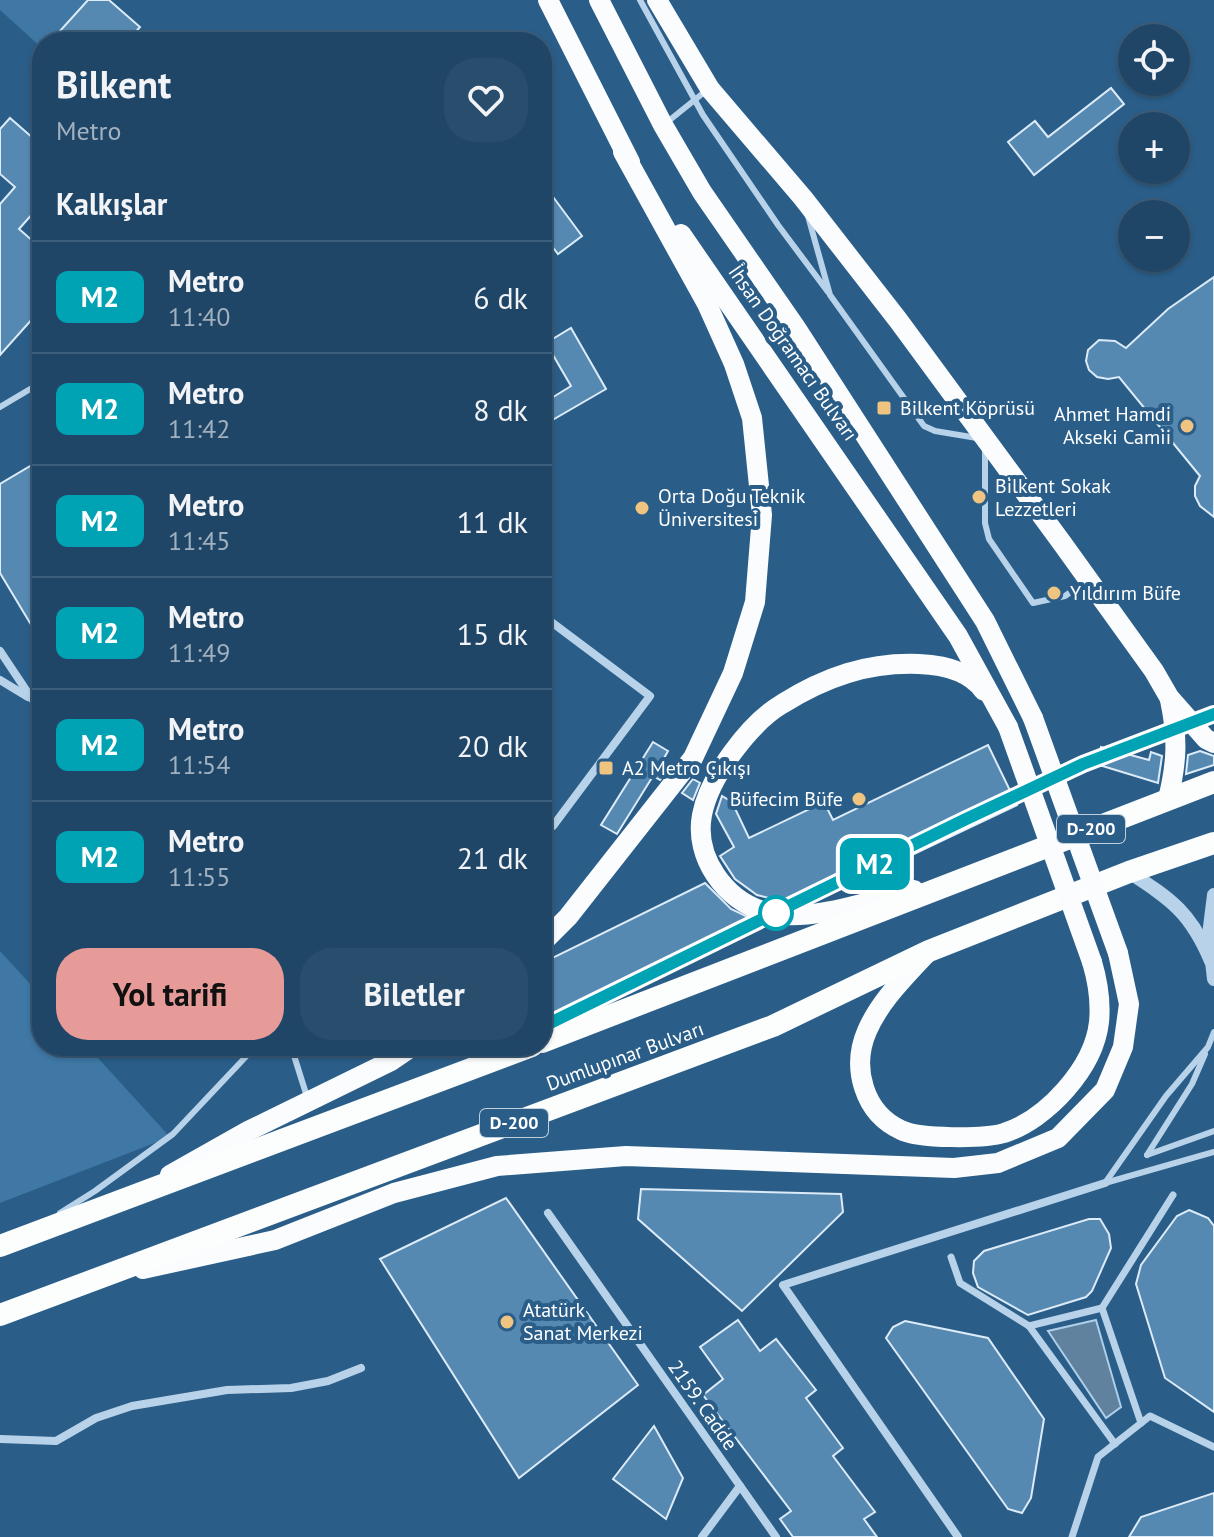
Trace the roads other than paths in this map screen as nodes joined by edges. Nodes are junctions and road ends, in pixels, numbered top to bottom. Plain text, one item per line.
1 (548, 0) edge
2 (599, 0) edge
3 (640, 0) edge
4 (657, 0) edge
5 (702, 94) junction
6 (663, 125) junction
7 (623, 152) junction
8 (803, 198) junction
9 (830, 295) junction
10 (32, 388) edge
11 (0, 407) edge
12 (985, 439) junction
13 (1088, 580) junction
14 (552, 622) edge
15 (0, 651) edge
16 (0, 680) edge
17 (1169, 697) junction
18 (32, 699) joint
19 (1008, 727) junction
20 (1214, 743) edge
21 (1214, 782) edge
22 (1168, 799) junction
23 (552, 825) edge
24 (1214, 843) edge
25 (1129, 872) junction
26 (969, 877) junction
27 (1214, 895) edge
28 (552, 933) edge
29 (929, 951) junction
30 (1211, 961) junction
31 (1214, 979) edge
32 (1214, 1032) edge
33 (552, 1038) edge
34 (1208, 1047) junction
35 (247, 1056) edge
36 (294, 1056) edge
37 (398, 1056) edge
38 (505, 1056) edge
39 (309, 1103) junction
40 (1214, 1131) edge
41 (1214, 1152) edge
42 (1105, 1183) junction
43 (1173, 1195) dead end
44 (128, 1198) junction
45 (548, 1213) dead end
46 (10, 1242) edge
47 (951, 1257) dead end
48 (92, 1280) junction
49 (1102, 1308) junction
50 (0, 1315) edge
51 (1029, 1326) junction
52 (361, 1368) dead end
53 (1141, 1423) junction
54 (0, 1439) edge
55 (1115, 1444) junction
56 (1214, 1447) edge
57 (740, 1486) junction
58 (702, 1537) edge
59 (776, 1537) edge
60 (958, 1537) edge
61 (1072, 1537) edge

1 - 7 main road, İhsan Doğramacı Bulvarı
2 - 6 main road
3 - 5 lane
4 - 5 main road
5 - 6 lane
5 - 8 main road
5 - 9 lane
6 - 48 main road, bridge
7 - 19 main road, İhsan Doğramacı Bulvarı
7 - 28 main road
8 - 9 lane
8 - 12 main road
9 - 12 lane
10 - 11 lane
12 - 13 main road
12 - 13 lane
13 - 17 main road
14 - 23 street
15 - 18 street
16 - 18 street
17 - 20 main road
17 - 22 main road
19 - 26 main road
19 - 29 main road, bridge
21 - 22 highway, Dumlupınar Bulvarı / D-200
22 - 26 highway, Dumlupınar Bulvarı / D-200
24 - 25 highway, Dumlupınar Bulvarı / D-200
25 - 29 highway, Dumlupınar Bulvarı / D-200
25 - 30 street
26 - 33 highway, Dumlupınar Bulvarı / D-200
27 - 30 street
29 - 48 highway, Dumlupınar Bulvarı / D-200
30 - 31 street
32 - 34 lane
34 - 40 lane
34 - 42 lane
35 - 46 lane
36 - 39 lane
37 - 39 main road
38 - 44 highway, Dumlupınar Bulvarı
39 - 44 main road
41 - 42 lane
42 - 60 street
43 - 49 street
44 - 46 highway, Dumlupınar Bulvarı
45 - 57 street, 2159. Cadde
47 - 51 street
48 - 50 highway, Dumlupınar Bulvarı / D-200
49 - 51 street
49 - 53 street
51 - 55 street
52 - 54 street
53 - 55 street
53 - 56 street
55 - 61 street
57 - 58 street
57 - 59 street, 2159. Cadde

